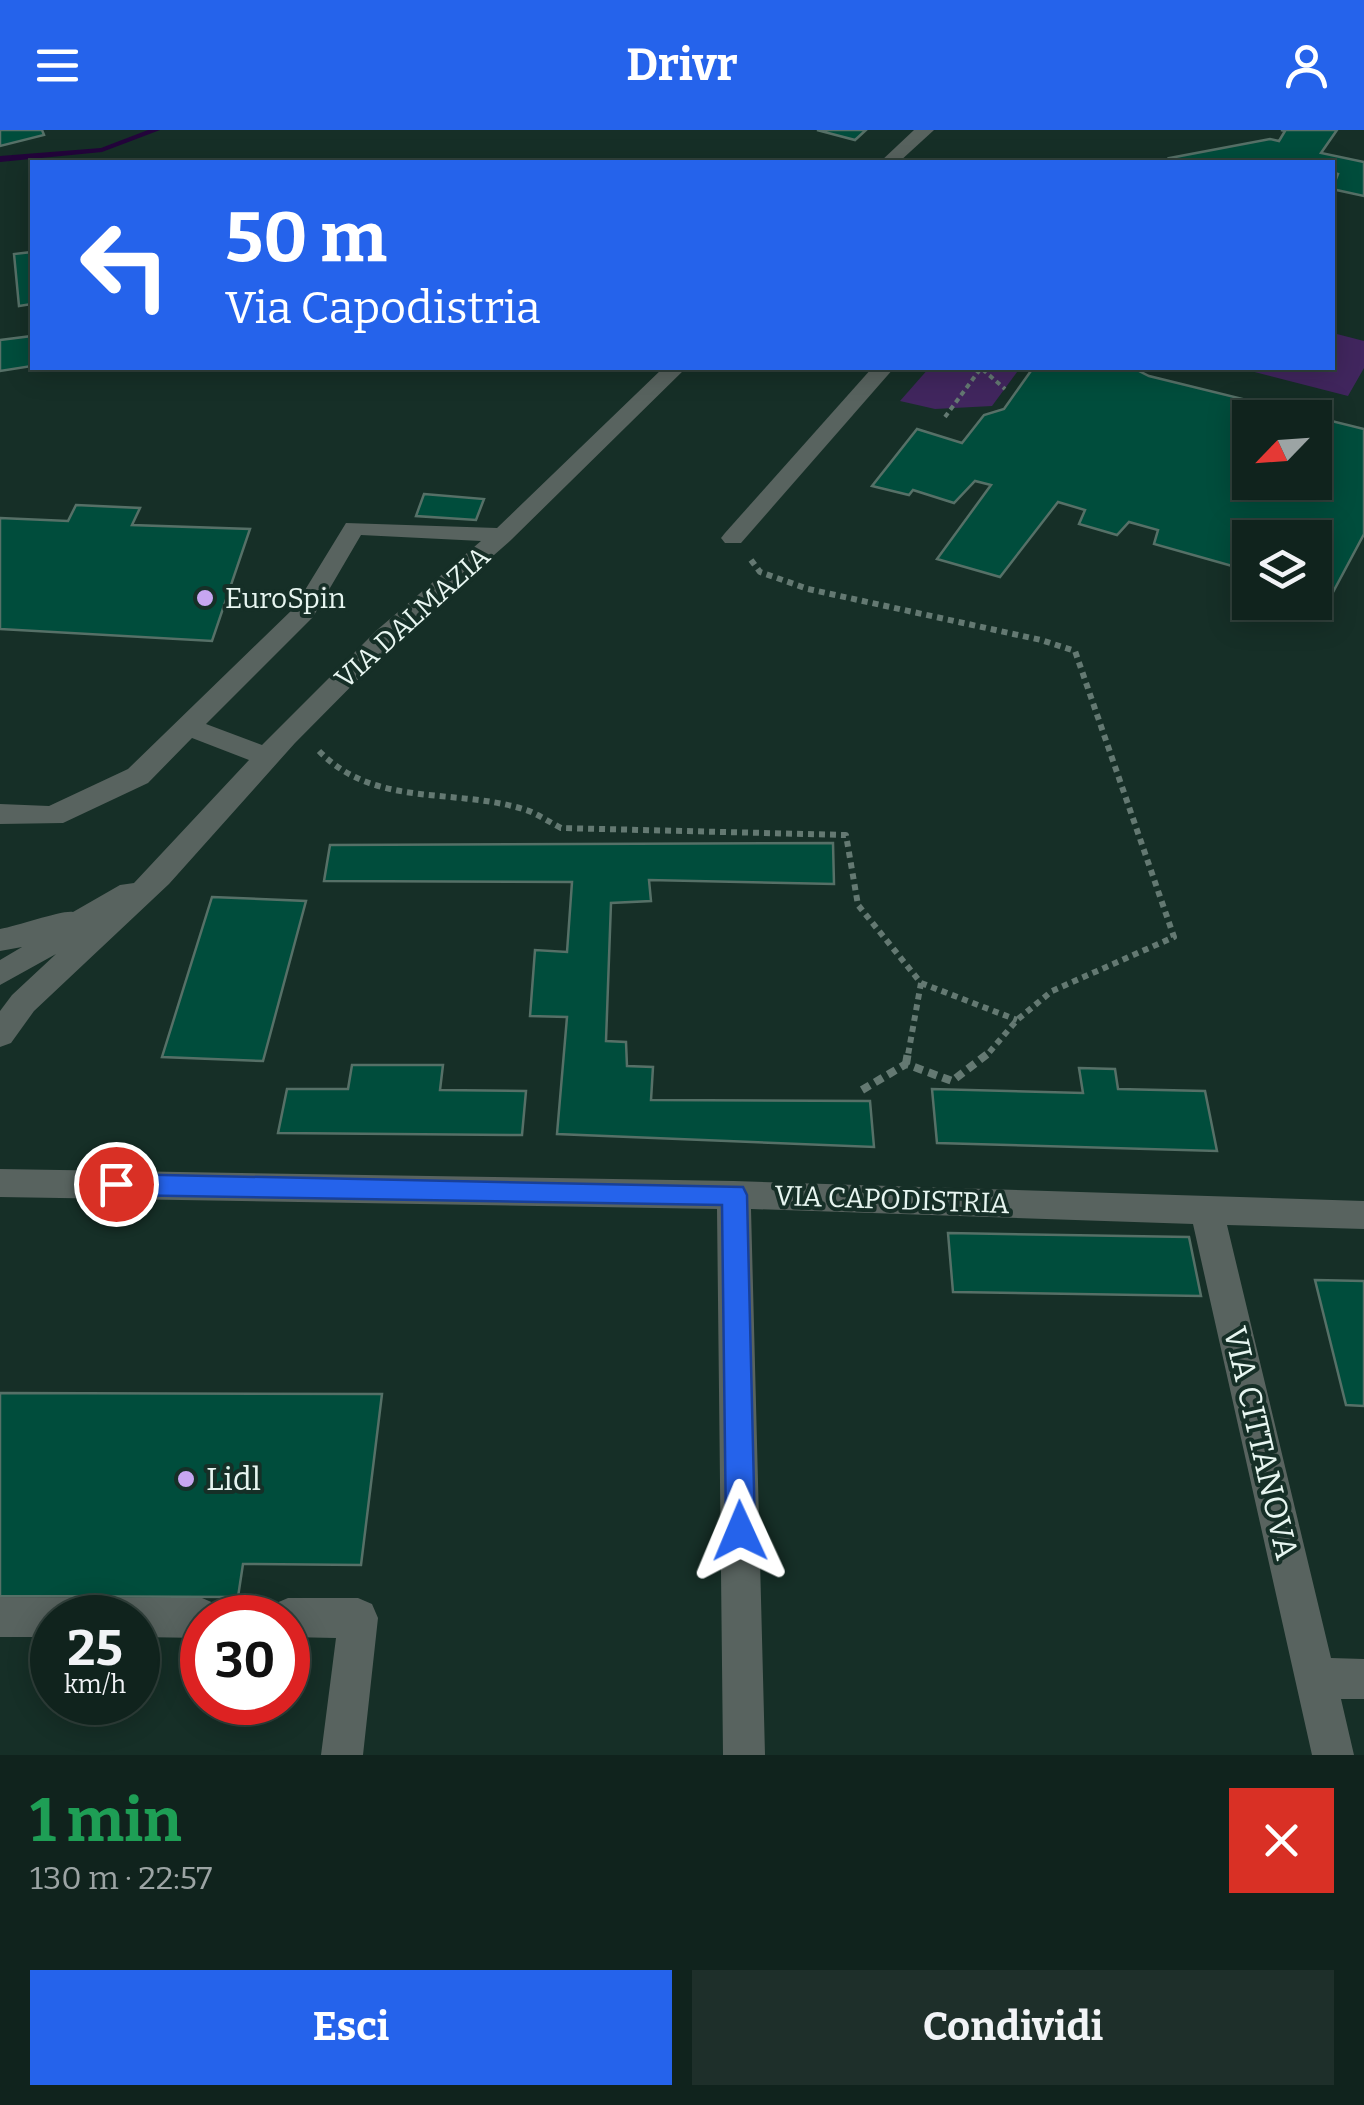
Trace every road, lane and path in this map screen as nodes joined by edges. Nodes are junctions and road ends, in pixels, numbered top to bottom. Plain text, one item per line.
1 (925, 130) edge
2 (891, 160) edge
3 (673, 370) edge
4 (881, 370) edge
5 (979, 370) edge
6 (982, 370) edge
7 (1005, 389) dead end
8 (945, 417) dead end
9 (502, 534) junction
10 (733, 538) dead end
11 (750, 557) dead end
12 (190, 728) junction
13 (276, 747) junction
14 (0, 814) edge
15 (159, 877) junction
16 (92, 910) junction
17 (0, 940) edge
18 (0, 974) edge
19 (921, 983) junction
20 (12, 1010) edge
21 (1017, 1020) junction
22 (0, 1035) edge
23 (906, 1064) junction
24 (862, 1090) dead end
25 (0, 1182) edge
26 (734, 1195) junction
27 (1206, 1208) junction
28 (1364, 1215) edge
29 (0, 1617) edge
30 (180, 1618) edge
31 (310, 1618) edge
32 (1315, 1678) junction
33 (1364, 1680) edge
34 (342, 1755) edge
35 (744, 1755) edge
36 (1333, 1755) edge

1 - 2 street
3 - 9 street, VIA DALMAZIA
4 - 10 street
5 - 8 path
6 - 7 path
9 - 12 street
9 - 13 street, VIA DALMAZIA
11 - 21 path
12 - 13 street
12 - 14 street
13 - 15 street, VIA DALMAZIA
13 - 19 path
15 - 16 street, VIA DALMAZIA
15 - 20 street, VIA DALMAZIA
16 - 17 street, VIA DALMAZIA
16 - 18 street, VIA DALMAZIA
19 - 21 path
19 - 23 path
20 - 22 street, VIA DALMAZIA
21 - 23 path
23 - 24 path
25 - 26 street, VIA CAPODISTRIA
26 - 27 street, VIA CAPODISTRIA
26 - 35 street
27 - 28 street, VIA CAPODISTRIA
27 - 32 street, VIA CITTANOVA
29 - 30 street
31 - 34 street
32 - 33 street
32 - 36 street, VIA CITTANOVA

